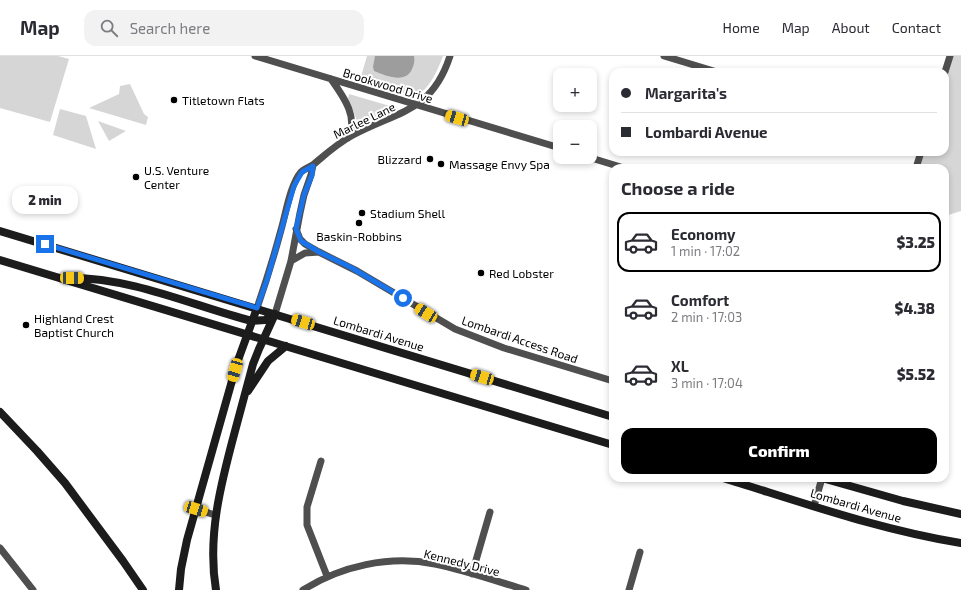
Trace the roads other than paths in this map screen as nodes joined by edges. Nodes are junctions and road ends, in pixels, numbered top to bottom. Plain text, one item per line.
1 (254, 56) edge
2 (450, 56) edge
3 (664, 56) edge
4 (950, 56) edge
5 (704, 68) edge
6 (946, 68) edge
7 (331, 79) junction
8 (415, 106) junction
9 (348, 138) junction
10 (553, 146) edge
11 (597, 160) edge
12 (611, 164) edge
13 (313, 166) junction
14 (296, 229) junction
15 (0, 231) edge
16 (319, 252) junction
17 (0, 260) edge
18 (291, 260) junction
19 (63, 279) junction
20 (257, 308) junction
21 (275, 314) junction
22 (252, 321) junction
23 (247, 334) junction
24 (263, 339) junction
25 (286, 346) junction
26 (609, 381) edge
27 (245, 395) junction
28 (0, 412) edge
29 (609, 416) edge
30 (609, 444) edge
31 (321, 461) dead end
32 (736, 482) edge
33 (821, 482) edge
34 (836, 482) edge
35 (814, 506) junction
36 (196, 509) junction
37 (490, 512) dead end
38 (961, 514) edge
39 (215, 515) junction
40 (961, 543) edge
41 (0, 548) edge
42 (640, 552) dead end
43 (472, 574) junction
44 (327, 576) junction
45 (33, 590) edge
46 (143, 590) edge
47 (179, 590) edge
48 (216, 590) edge
49 (302, 590) edge
50 (526, 590) edge
51 (629, 590) edge

1 - 7 street, Brookwood Drive
2 - 8 street, Marlee Lane
3 - 5 street
4 - 6 street
7 - 8 street, Brookwood Drive
7 - 9 street
8 - 9 street, Marlee Lane
8 - 10 street, Brookwood Drive
9 - 13 street, Marlee Lane
11 - 12 street
13 - 14 street
13 - 20 street, Marlee Lane
14 - 16 street, Lombardi Access Road
14 - 18 street
15 - 20 main road, Lombardi Avenue
16 - 18 street
16 - 26 street, Lombardi Access Road
17 - 19 main road
18 - 21 street
19 - 22 main road
19 - 23 main road
20 - 21 main road, Lombardi Avenue
20 - 22 main road
21 - 22 main road
21 - 24 main road
21 - 29 main road, Lombardi Avenue
22 - 23 main road
23 - 24 main road
23 - 36 main road
24 - 25 main road
24 - 27 main road
25 - 27 main road
25 - 30 main road
27 - 39 main road
28 - 46 main road
31 - 44 street
32 - 35 main road, Lombardi Avenue
33 - 35 street
34 - 38 main road, Lombardi Avenue
35 - 40 main road, Lombardi Avenue
36 - 39 street
36 - 47 main road
37 - 43 street
39 - 48 main road
41 - 45 street
42 - 51 street
43 - 44 street, Kennedy Drive
43 - 50 street, Kennedy Drive
44 - 49 street, Kennedy Drive

